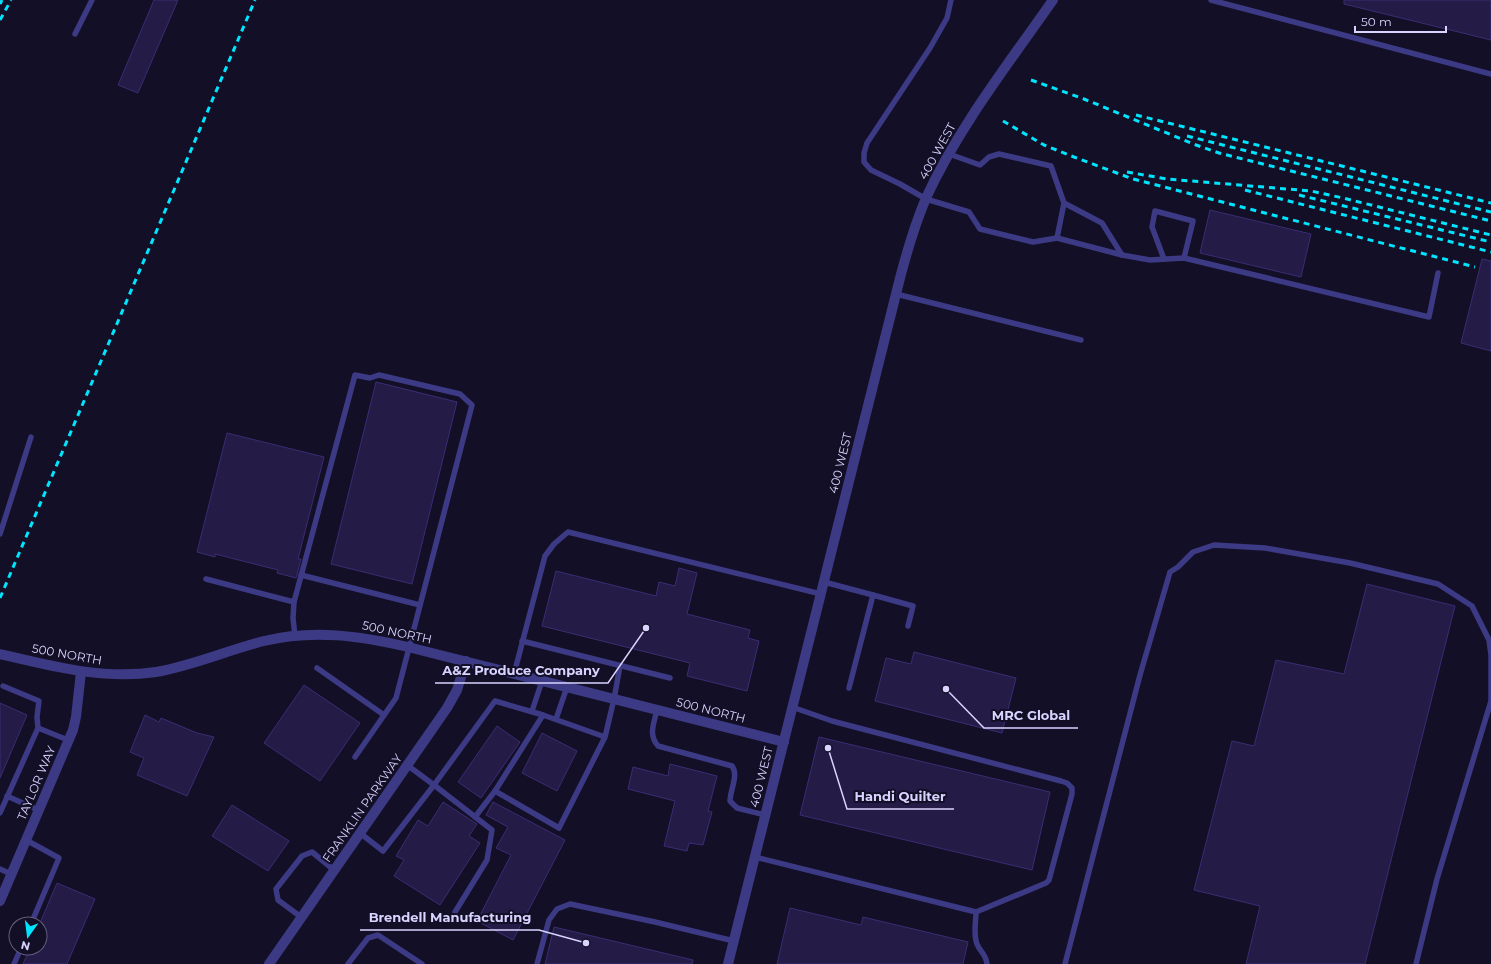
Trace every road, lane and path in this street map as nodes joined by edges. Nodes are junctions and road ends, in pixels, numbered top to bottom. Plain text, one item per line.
1 (92, 0) edge
2 (950, 0) edge
3 (1053, 0) edge
4 (1211, 0) edge
5 (75, 34) dead end
6 (1491, 74) edge
7 (949, 154) junction
8 (926, 199) junction
9 (1064, 203) junction
10 (1057, 238) junction
11 (1122, 255) junction
12 (1184, 258) junction
13 (1164, 259) junction
14 (1438, 273) dead end
15 (896, 294) junction
16 (1081, 340) dead end
17 (31, 437) dead end
18 (0, 534) edge
19 (301, 575) junction
20 (206, 579) dead end
21 (824, 582) junction
22 (821, 594) junction
23 (873, 595) junction
24 (294, 602) junction
25 (420, 604) junction
26 (908, 626) dead end
27 (295, 636) junction
28 (522, 642) junction
29 (408, 647) junction
30 (0, 654) edge
31 (1491, 655) edge
32 (466, 661) junction
33 (620, 666) junction
34 (317, 668) dead end
35 (81, 672) junction
36 (514, 674) junction
37 (670, 678) dead end
38 (542, 681) junction
39 (4, 686) dead end
40 (567, 687) junction
41 (849, 688) dead end
42 (614, 699) junction
43 (792, 707) junction
44 (656, 710) junction
45 (532, 712) junction
46 (384, 715) junction
47 (543, 715) junction
48 (556, 719) junction
49 (38, 728) junction
50 (605, 737) junction
51 (68, 740) junction
52 (784, 742) junction
53 (355, 757) dead end
54 (407, 765) junction
55 (434, 785) junction
56 (495, 791) junction
57 (7, 796) junction
58 (38, 810) junction
59 (0, 813) edge
60 (765, 815) junction
61 (475, 817) junction
62 (360, 833) junction
63 (26, 840) junction
64 (755, 857) junction
65 (0, 869) edge
66 (334, 870) junction
67 (11, 874) junction
68 (0, 901) edge
69 (455, 912) dead end
70 (976, 912) junction
71 (34, 916) edge
72 (301, 918) junction
73 (734, 941) junction
74 (269, 964) edge
75 (348, 964) edge
76 (422, 964) edge
77 (537, 964) edge
78 (728, 964) edge
79 (987, 964) edge
80 (1065, 964) edge
81 (1416, 964) edge

1 - 5 lane
2 - 8 lane
3 - 7 street, 400 WEST
4 - 6 lane
7 - 8 street, 400 WEST
7 - 9 lane
8 - 10 lane
8 - 15 street, 400 WEST
9 - 10 lane
9 - 11 lane
10 - 11 lane
11 - 13 lane
12 - 13 lane
12 - 13 lane
12 - 14 lane
15 - 16 lane
15 - 21 street, 400 WEST
17 - 18 lane
19 - 24 lane
19 - 25 lane
19 - 25 lane
20 - 24 lane
21 - 22 street, 400 WEST
21 - 23 lane
22 - 28 lane
22 - 43 street, 400 WEST
23 - 26 lane
23 - 41 lane
24 - 27 lane
25 - 29 lane
27 - 29 street, 500 NORTH
27 - 35 street, 500 NORTH
28 - 33 lane
28 - 36 lane
29 - 32 street, 500 NORTH
29 - 46 lane
30 - 35 street, 500 NORTH
31 - 80 lane
31 - 81 lane
32 - 36 street, 500 NORTH
32 - 54 street, FRANKLIN PARKWAY
33 - 37 lane
33 - 42 lane
34 - 46 lane
35 - 51 street, TAYLOR WAY
36 - 38 street, 500 NORTH
38 - 40 street, 500 NORTH
38 - 45 lane
39 - 49 lane
40 - 42 street, 500 NORTH
40 - 48 lane
42 - 44 street, 500 NORTH
42 - 50 lane
43 - 52 street, 400 WEST
43 - 70 lane
44 - 52 street, 500 NORTH
44 - 60 lane
45 - 47 lane
45 - 55 lane
46 - 53 lane
47 - 48 lane
47 - 56 lane
48 - 50 lane
49 - 51 lane
49 - 57 lane
50 - 56 lane
51 - 58 street, TAYLOR WAY
52 - 60 street, 400 WEST
54 - 55 lane
54 - 62 street, FRANKLIN PARKWAY
55 - 61 lane
55 - 62 lane
56 - 61 lane
57 - 58 lane
57 - 59 lane
58 - 63 street, TAYLOR WAY
60 - 64 street, 400 WEST
61 - 69 lane
62 - 66 street, FRANKLIN PARKWAY
63 - 67 street, TAYLOR WAY
63 - 71 lane
64 - 70 lane
64 - 73 street, 400 WEST
65 - 67 lane
66 - 72 street, FRANKLIN PARKWAY
66 - 72 lane
67 - 68 street, TAYLOR WAY
70 - 79 lane
72 - 74 street, FRANKLIN PARKWAY
73 - 77 lane
73 - 78 street, 400 WEST
75 - 76 lane

